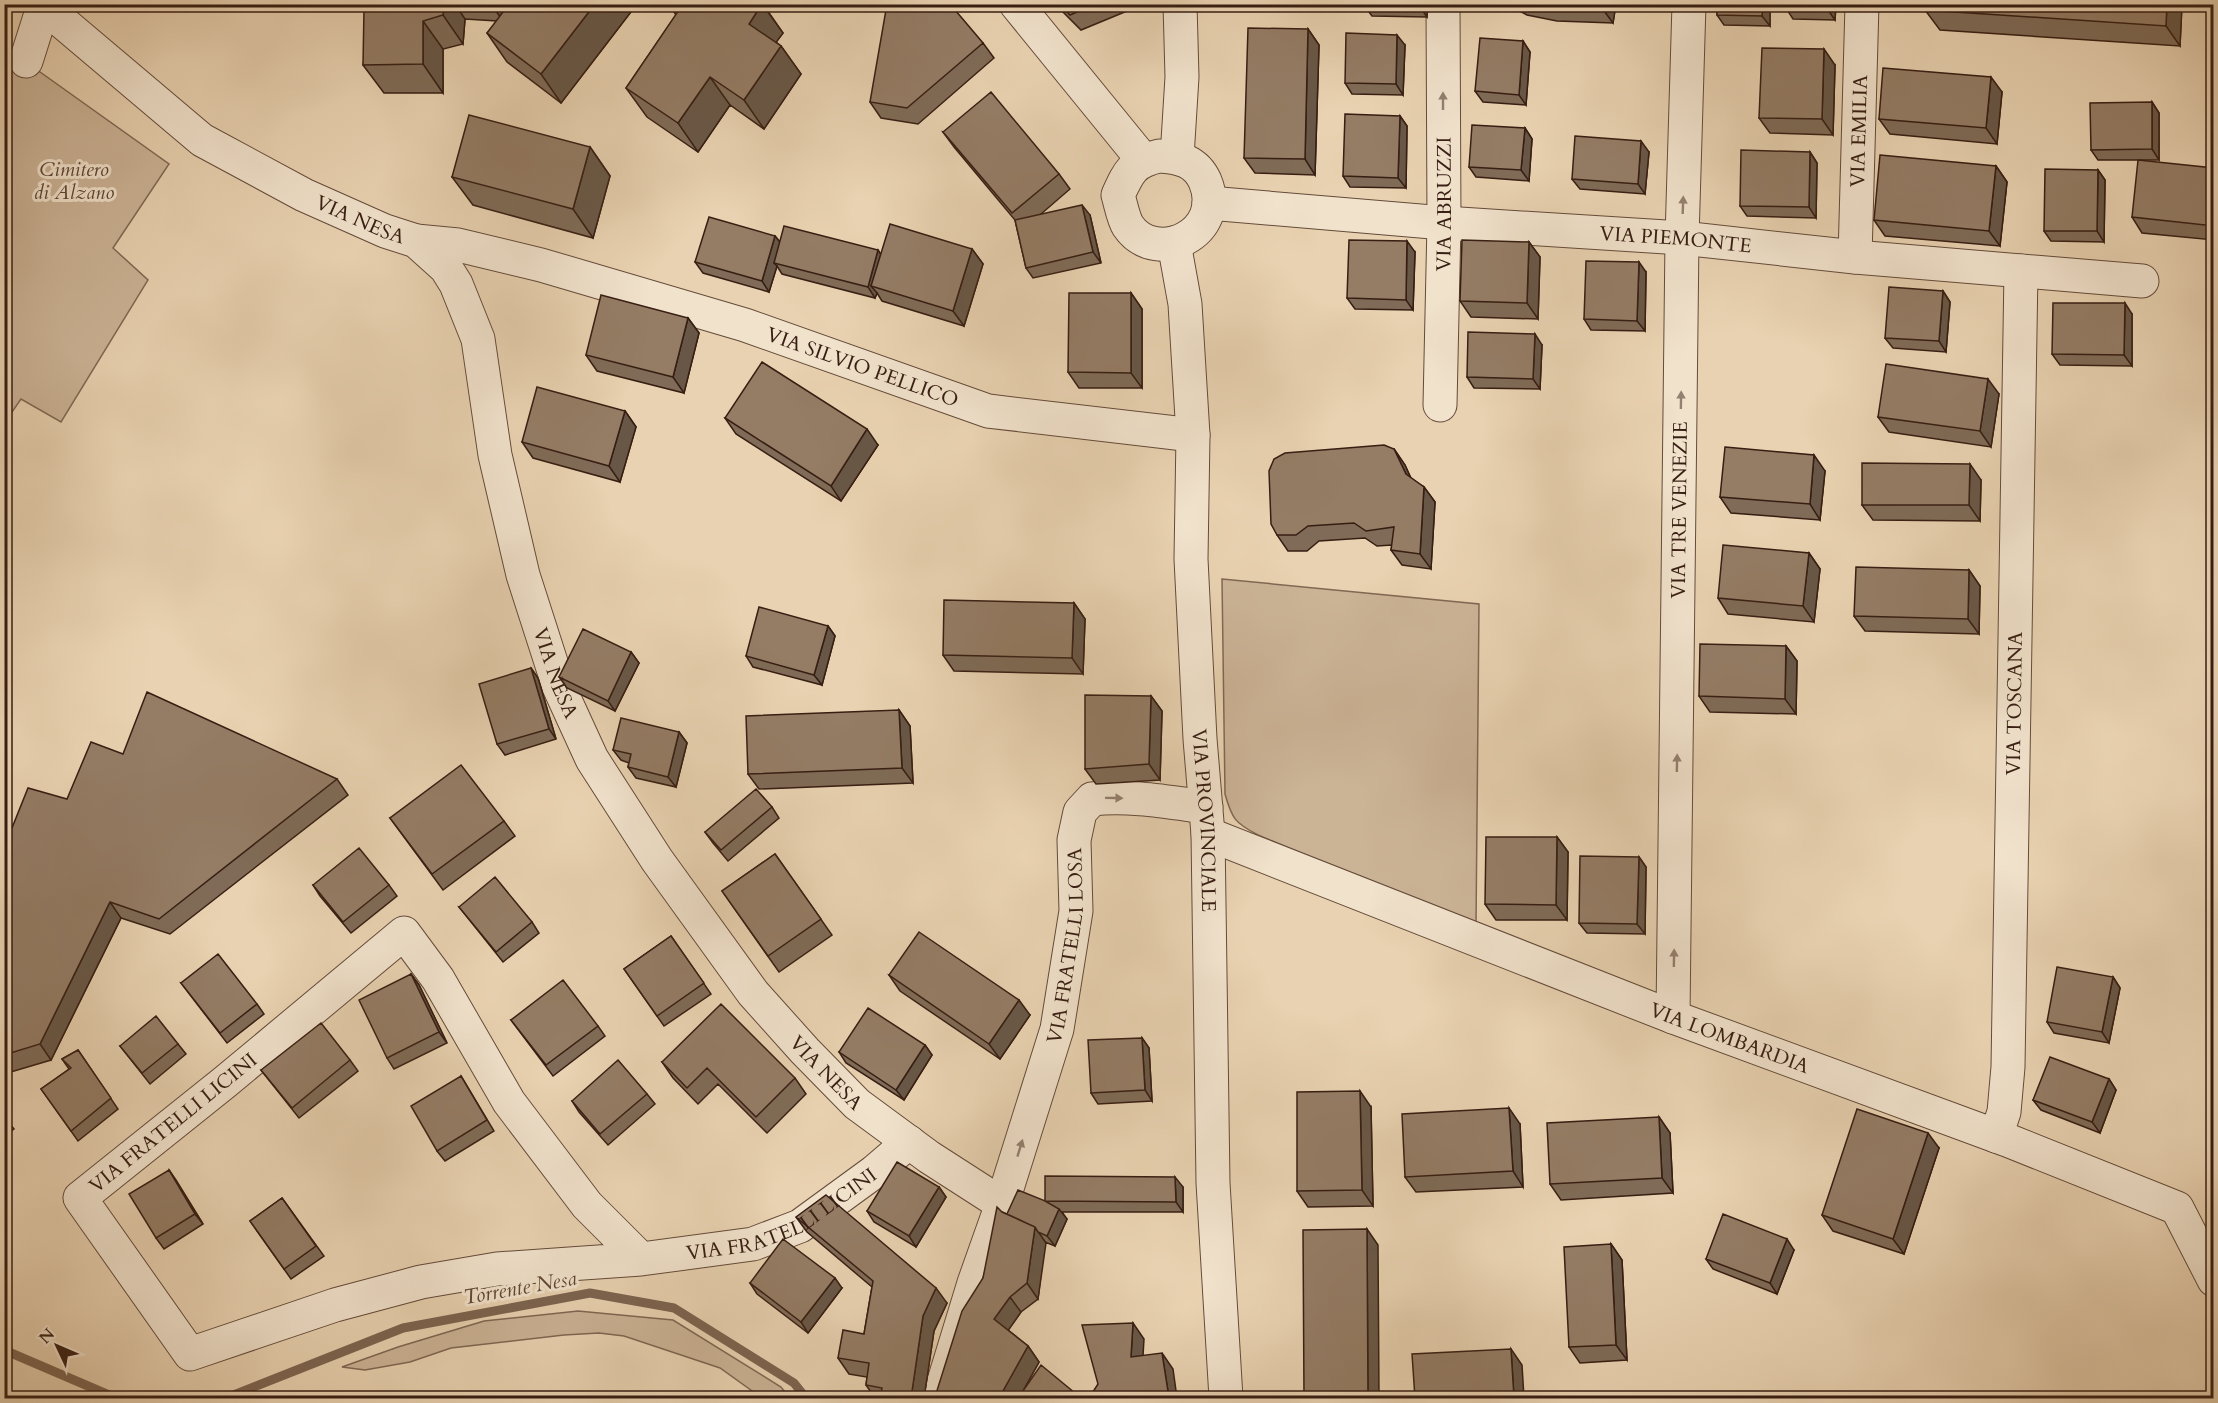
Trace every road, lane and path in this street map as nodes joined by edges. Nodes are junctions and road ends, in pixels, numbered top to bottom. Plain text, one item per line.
1 (1016, 4) edge
2 (1180, 4) edge
3 (1443, 4) edge
4 (1689, 4) edge
5 (1862, 4) edge
6 (43, 5) edge
7 (26, 61) dead end
8 (1177, 157) junction
9 (1143, 160) junction
10 (1209, 203) junction
11 (1444, 223) junction
12 (1682, 238) junction
13 (416, 241) junction
14 (1174, 243) junction
15 (1855, 257) junction
16 (541, 265) junction
17 (2021, 271) junction
18 (2142, 281) dead end
19 (456, 284) junction
20 (1440, 405) dead end
21 (1192, 435) junction
22 (1207, 821) junction
23 (1673, 1017) junction
24 (1996, 1136) junction
25 (909, 1142) junction
26 (1002, 1204) junction
27 (640, 1259) junction
28 (2214, 1280) edge
29 (940, 1398) edge
30 (1226, 1398) edge

1 - 9 street
2 - 8 street
11 -> 3 street, VIA ABRUZZI
12 -> 4 street, VIA TRE VENEZIE
5 - 15 street, VIA EMILIA
6 - 7 street
6 - 13 street, VIA NESA
8 - 9 street
8 - 10 street
9 - 14 street
10 - 11 street, VIA PIEMONTE
10 - 14 street
11 - 12 street, VIA PIEMONTE
11 - 20 street, VIA ABRUZZI
12 - 15 street, VIA PIEMONTE
23 -> 12 street, VIA TRE VENEZIE
13 - 16 street, VIA SILVIO PELLICO
13 - 19 street, VIA NESA
14 - 21 street, VIA PROVINCIALE
15 - 17 street, VIA PIEMONTE
16 - 19 street, VIA SILVIO PELLICO
16 - 21 street, VIA SILVIO PELLICO
17 - 18 street, VIA PIEMONTE
17 - 24 street, VIA TOSCANA
19 - 25 street, VIA NESA
21 - 22 street, VIA PROVINCIALE
22 - 23 street, VIA LOMBARDIA
26 -> 22 street, VIA FRATELLI LOSA
22 - 30 street, VIA PROVINCIALE
23 - 24 street, VIA LOMBARDIA
24 - 28 street, VIA LOMBARDIA
25 - 26 street, VIA NESA
25 - 27 street, VIA FRATELLI LICINI
26 - 29 street
27 - 27 street, VIA FRATELLI LICINI

